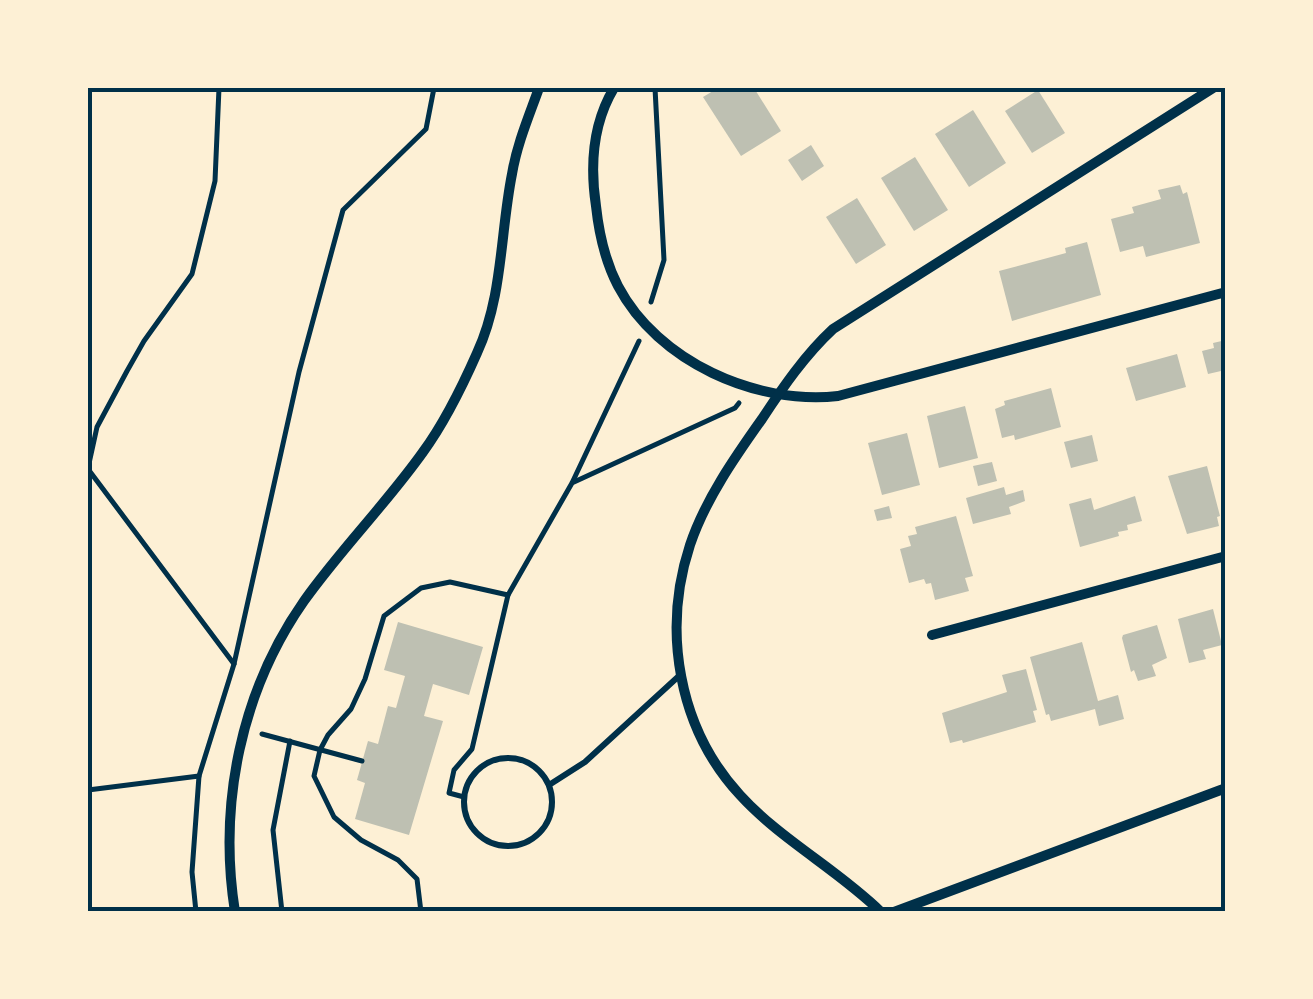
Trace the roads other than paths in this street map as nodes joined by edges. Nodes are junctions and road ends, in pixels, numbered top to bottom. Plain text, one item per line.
1 (539, 88) edge
2 (614, 88) edge
3 (1213, 88) edge
4 (1226, 292) edge
5 (778, 396) junction
6 (1226, 556) edge
7 (932, 635) dead end
8 (680, 675) junction
9 (549, 786) junction
10 (1226, 788) edge
11 (235, 912) edge
12 (881, 912) edge
13 (894, 912) edge

1 - 11 street
2 - 5 street
3 - 5 street
4 - 5 street
5 - 8 street
6 - 7 street
8 - 9 lane
8 - 12 street
9 - 9 lane
10 - 13 street

